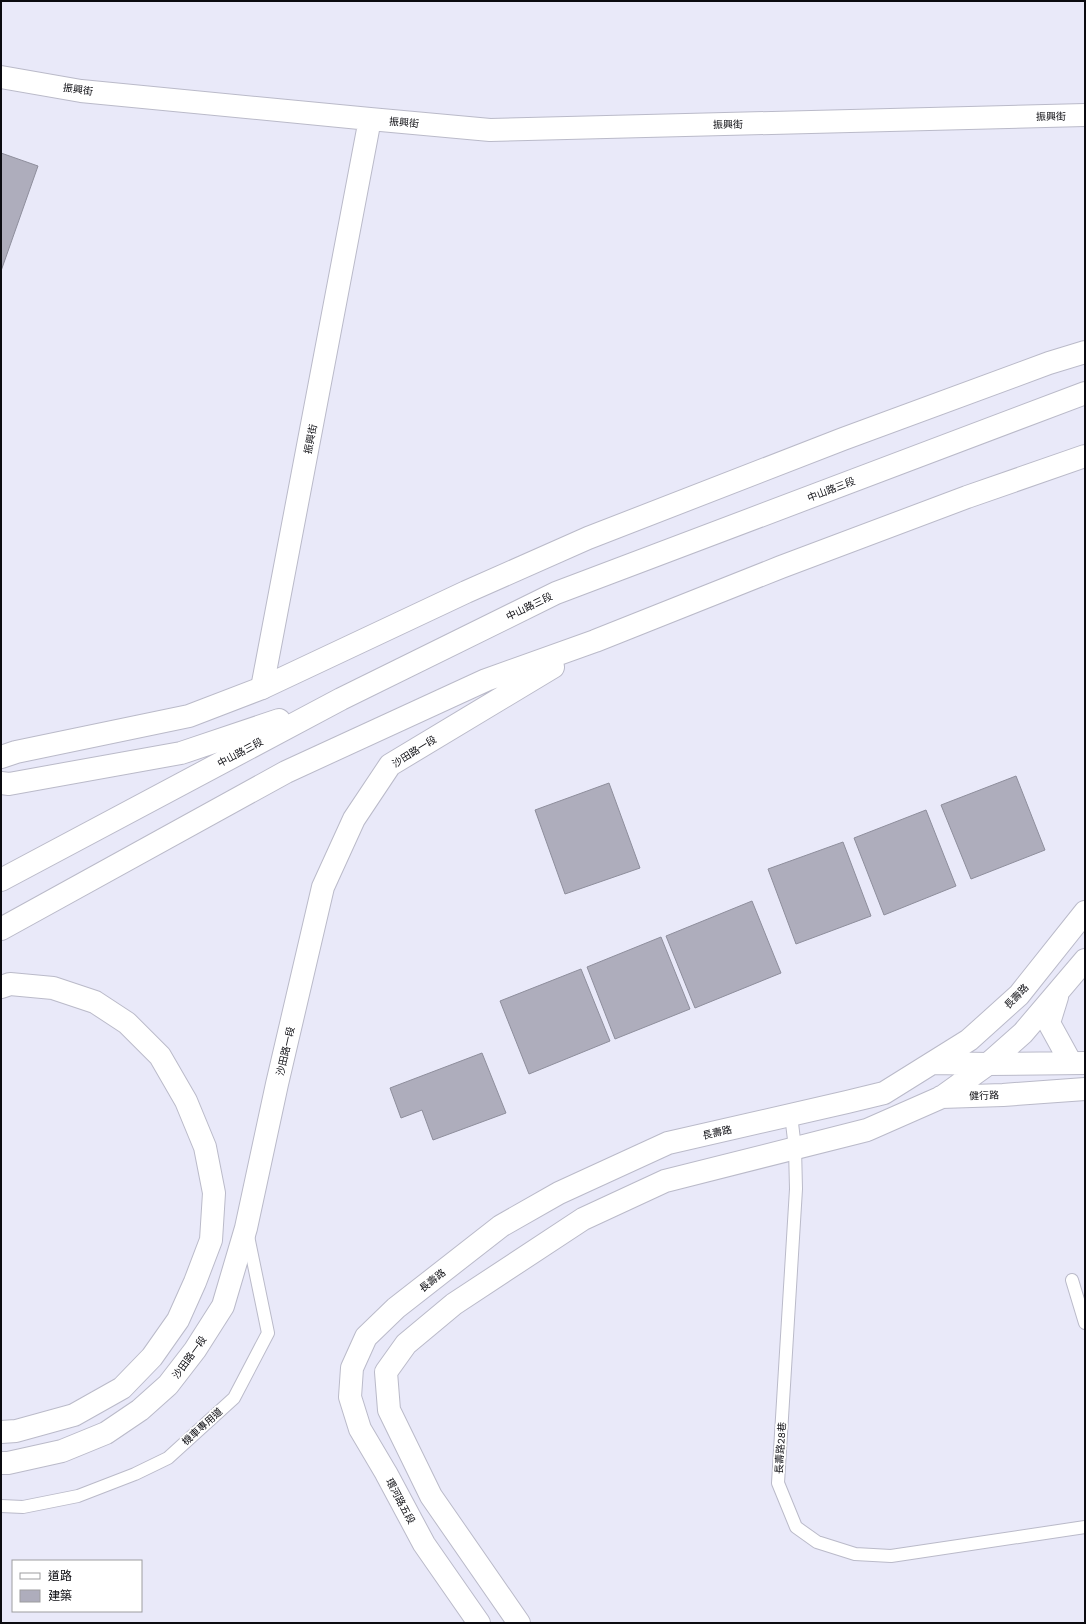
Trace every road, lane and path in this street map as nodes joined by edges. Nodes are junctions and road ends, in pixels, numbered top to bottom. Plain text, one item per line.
1 (1, 77) edge
2 (1085, 115) edge
3 (370, 119) junction
4 (1085, 352) edge
5 (1085, 393) edge
6 (1085, 456) edge
7 (595, 642) junction
8 (262, 688) junction
9 (341, 699) junction
10 (1, 757) edge
11 (1, 783) edge
12 (1, 880) edge
13 (1085, 912) edge
14 (1, 929) edge
15 (1085, 960) edge
16 (1, 987) edge
17 (1059, 989) junction
18 (1, 997) edge
19 (933, 1063) junction
20 (1078, 1063) edge
21 (988, 1064) junction
22 (1085, 1089) edge
23 (884, 1092) junction
24 (942, 1097) junction
25 (791, 1115) junction
26 (795, 1148) junction
27 (246, 1228) junction
28 (1072, 1280) dead end
29 (1085, 1323) edge
30 (352, 1368) joint
31 (1, 1424) edge
32 (1, 1432) edge
33 (1, 1463) edge
34 (1, 1506) edge
35 (1085, 1527) edge
36 (479, 1623) edge
37 (520, 1623) edge

1 - 3 main road, 振興街
2 - 3 main road, 振興街
3 - 8 main road, 振興街
4 - 8 main road
5 - 9 main road, 中山路三段
6 - 7 main road
7 - 14 main road
7 - 27 main road, 沙田路一段
8 - 10 main road
9 - 11 main road
9 - 12 main road, 中山路三段
13 - 19 main road, 長壽路
15 - 17 main road
16 - 32 main road
17 - 20 main road
17 - 21 main road
18 - 31 lane
19 - 21 main road
19 - 23 main road, 長壽路
20 - 21 main road
21 - 24 main road
22 - 24 main road, 健行路
23 - 24 main road, 健行路
23 - 25 main road, 長壽路
24 - 26 main road
25 - 26 lane, 長壽路28巷
25 - 30 main road, 長壽路
26 - 35 lane, 長壽路28巷
26 - 37 main road
27 - 33 main road, 沙田路一段
27 - 34 lane, 機車專用道
28 - 29 lane
30 - 36 main road, 環河路五段

